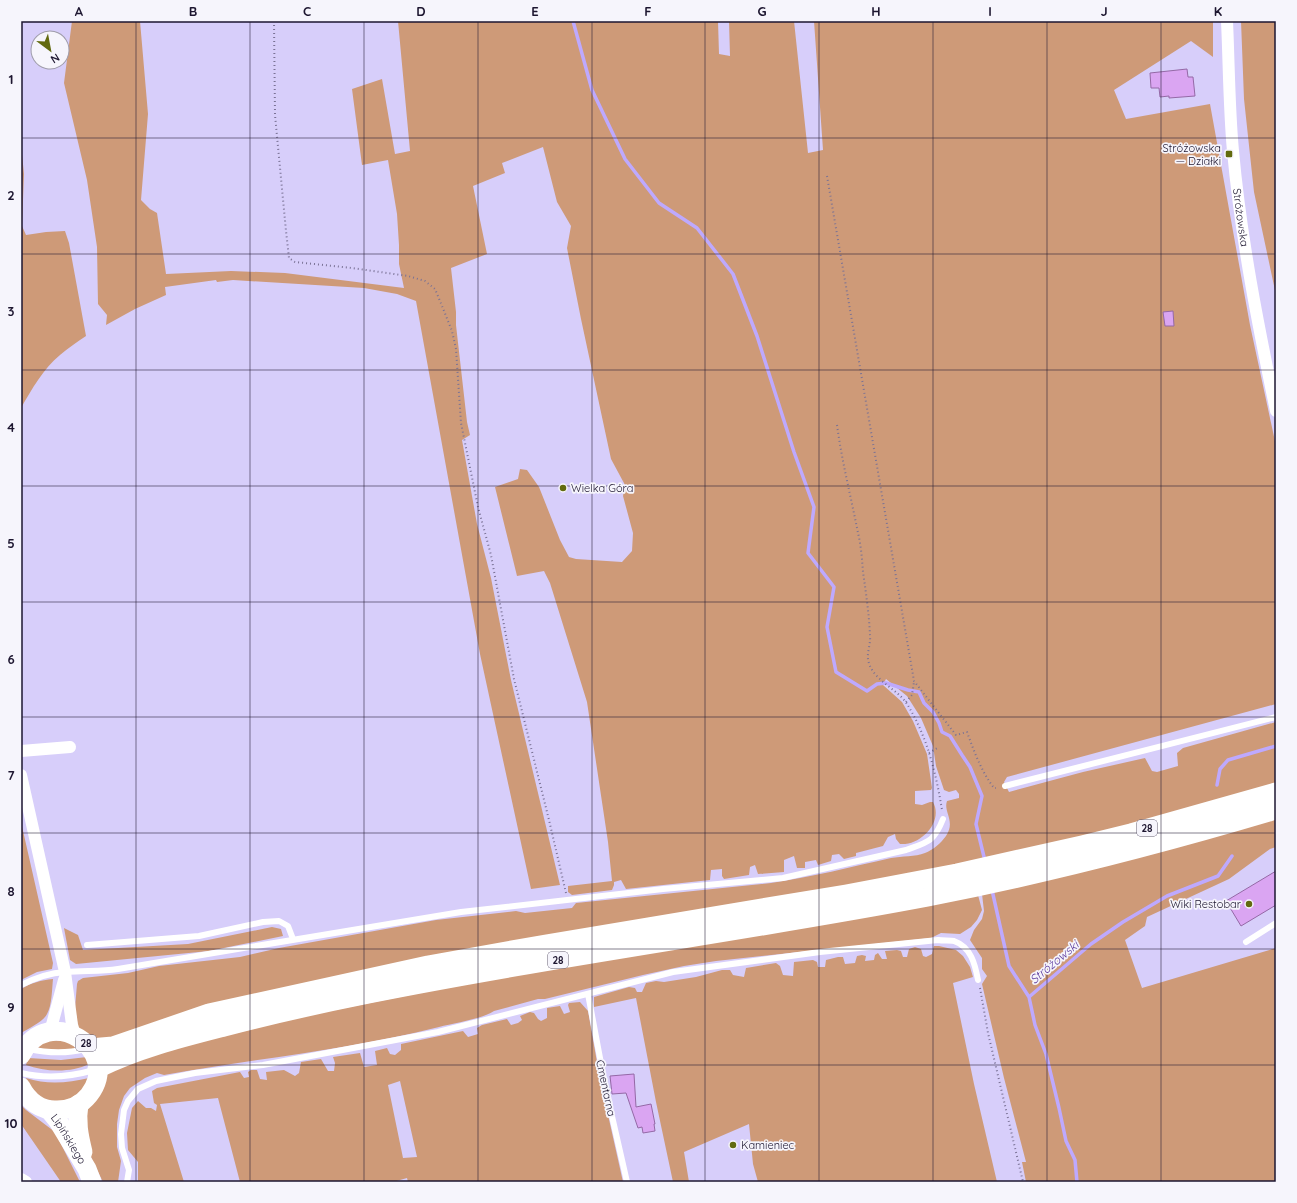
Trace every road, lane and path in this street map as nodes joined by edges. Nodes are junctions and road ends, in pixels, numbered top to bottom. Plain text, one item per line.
1 (274, 21) edge
2 (1227, 21) edge
3 (827, 176) dead end
4 (1276, 411) edge
5 (837, 425) dead end
6 (914, 681) junction
7 (906, 702) junction
8 (1276, 717) edge
9 (70, 747) dead end
10 (939, 748) dead end
11 (21, 751) edge
12 (929, 753) junction
13 (21, 775) edge
14 (1005, 786) joint
15 (1276, 792) edge
16 (1276, 810) edge
17 (944, 819) joint
18 (1019, 868) junction
19 (960, 882) junction
20 (567, 900) junction
21 (1276, 923) edge
22 (293, 939) junction
23 (1246, 942) dead end
24 (87, 945) dead end
25 (65, 974) junction
26 (978, 980) joint
27 (21, 985) edge
28 (588, 994) junction
29 (50, 1032) junction
30 (75, 1035) junction
31 (90, 1048) junction
32 (22, 1050) edge
33 (97, 1069) junction
34 (21, 1073) edge
35 (21, 1087) edge
36 (79, 1104) junction
37 (49, 1110) junction
38 (90, 1176) edge
39 (21, 1179) edge
40 (26, 1182) edge
41 (127, 1182) edge
42 (627, 1182) edge
43 (1023, 1182) edge

1 - 20 path
2 - 4 street, Stróżowska
3 - 6 path
5 - 7 path
6 - 7 path
6 - 14 path
7 - 12 path
8 - 14 lane
9 - 11 street
10 - 12 path
12 - 17 path
13 - 25 street
15 - 18 main road, 28
16 - 18 main road, 28
17 - 20 lane
18 - 19 main road, 28
19 - 31 main road, 28
19 - 33 main road, 28
20 - 22 lane
21 - 23 lane
22 - 24 lane
22 - 25 lane
25 - 27 lane
25 - 29 street
25 - 30 street
26 - 28 lane
26 - 43 path
28 - 41 lane
28 - 42 lane, Cmentarna
29 - 30 main road, 28
29 - 32 main road, 28
30 - 31 main road, 28
31 - 32 lane
31 - 33 main road, 28
33 - 34 lane
33 - 36 main road, 28
35 - 37 main road
36 - 37 main road, 28
36 - 38 main road, Lipińskiego
37 - 38 main road, Lipińskiego
39 - 40 street

